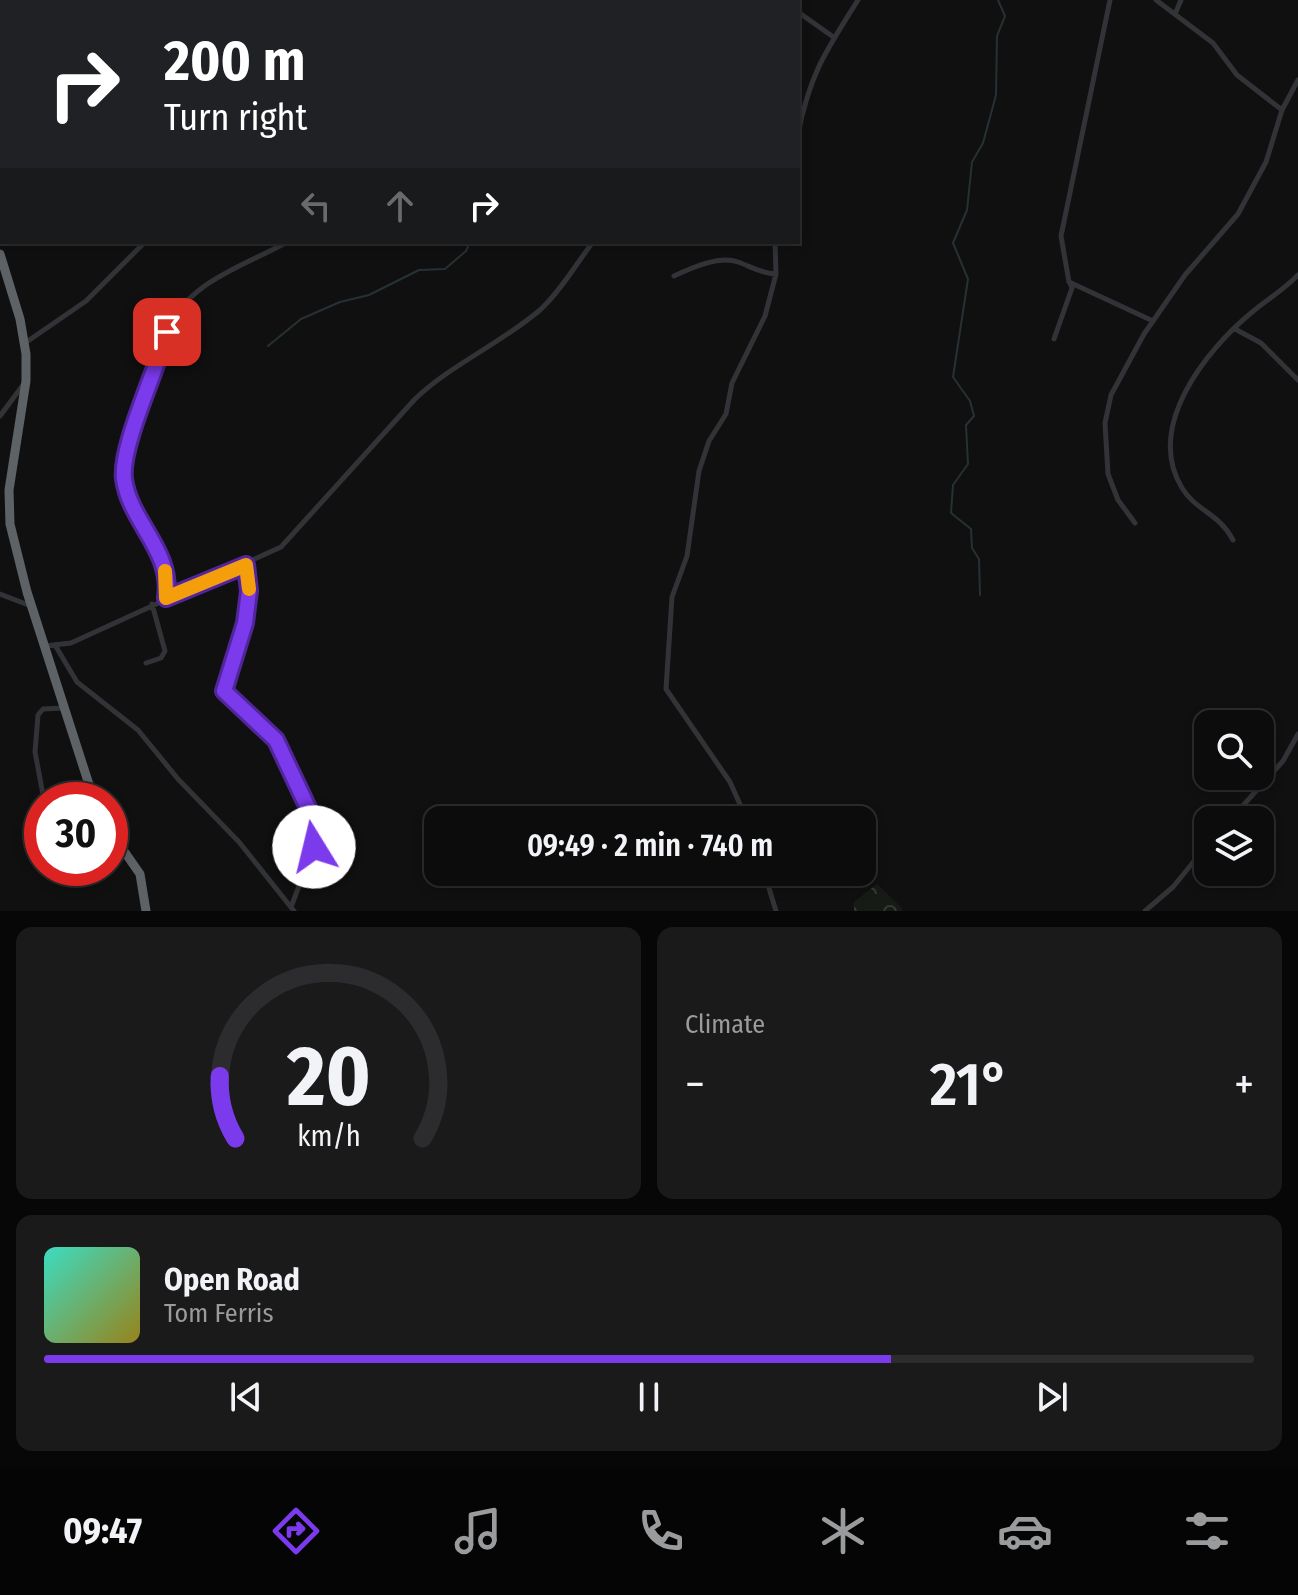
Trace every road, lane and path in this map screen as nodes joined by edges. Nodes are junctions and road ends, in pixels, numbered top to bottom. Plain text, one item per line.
1 (858, 0) edge
2 (1110, 0) edge
3 (1156, 0) edge
4 (1181, 0) edge
5 (800, 13) edge
6 (1175, 14) junction
7 (832, 36) junction
8 (1298, 80) edge
9 (1282, 110) junction
10 (800, 125) edge
11 (143, 244) edge
12 (283, 244) edge
13 (591, 244) edge
14 (775, 244) edge
15 (0, 254) edge
16 (776, 274) junction
17 (1298, 275) edge
18 (674, 276) dead end
19 (1069, 282) junction
20 (1153, 321) junction
21 (1234, 329) junction
22 (1054, 339) dead end
23 (25, 343) junction
24 (1298, 380) edge
25 (26, 381) junction
26 (0, 416) edge
27 (1135, 523) dead end
28 (1233, 540) dead end
29 (246, 565) junction
30 (0, 594) edge
31 (166, 598) junction
32 (152, 604) junction
33 (32, 606) junction
34 (50, 646) junction
35 (146, 663) dead end
36 (65, 708) junction
37 (1298, 734) edge
38 (41, 782) edge
39 (88, 782) edge
40 (741, 806) edge
41 (1243, 806) edge
42 (128, 857) edge
43 (1194, 861) edge
44 (768, 886) edge
45 (292, 909) edge
46 (146, 911) edge
47 (776, 911) edge
48 (1145, 911) edge

1 - 7 street
2 - 19 street
3 - 6 street
4 - 6 street
5 - 7 street
6 - 9 street
7 - 10 street
8 - 9 street
9 - 20 street
11 - 23 street
12 - 31 street
13 - 29 street
14 - 16 street
15 - 23 highway
16 - 18 street
16 - 40 street
17 - 21 street
19 - 20 street
19 - 22 street
20 - 27 street
21 - 24 street
21 - 28 street
23 - 25 highway
25 - 26 street
25 - 33 highway
29 - 31 street
29 - 45 street
30 - 33 street
31 - 32 street
32 - 34 street
32 - 35 street
33 - 34 highway
34 - 36 highway
34 - 45 street
36 - 38 street
36 - 39 highway
37 - 41 street
42 - 46 highway
43 - 48 street
44 - 47 street

